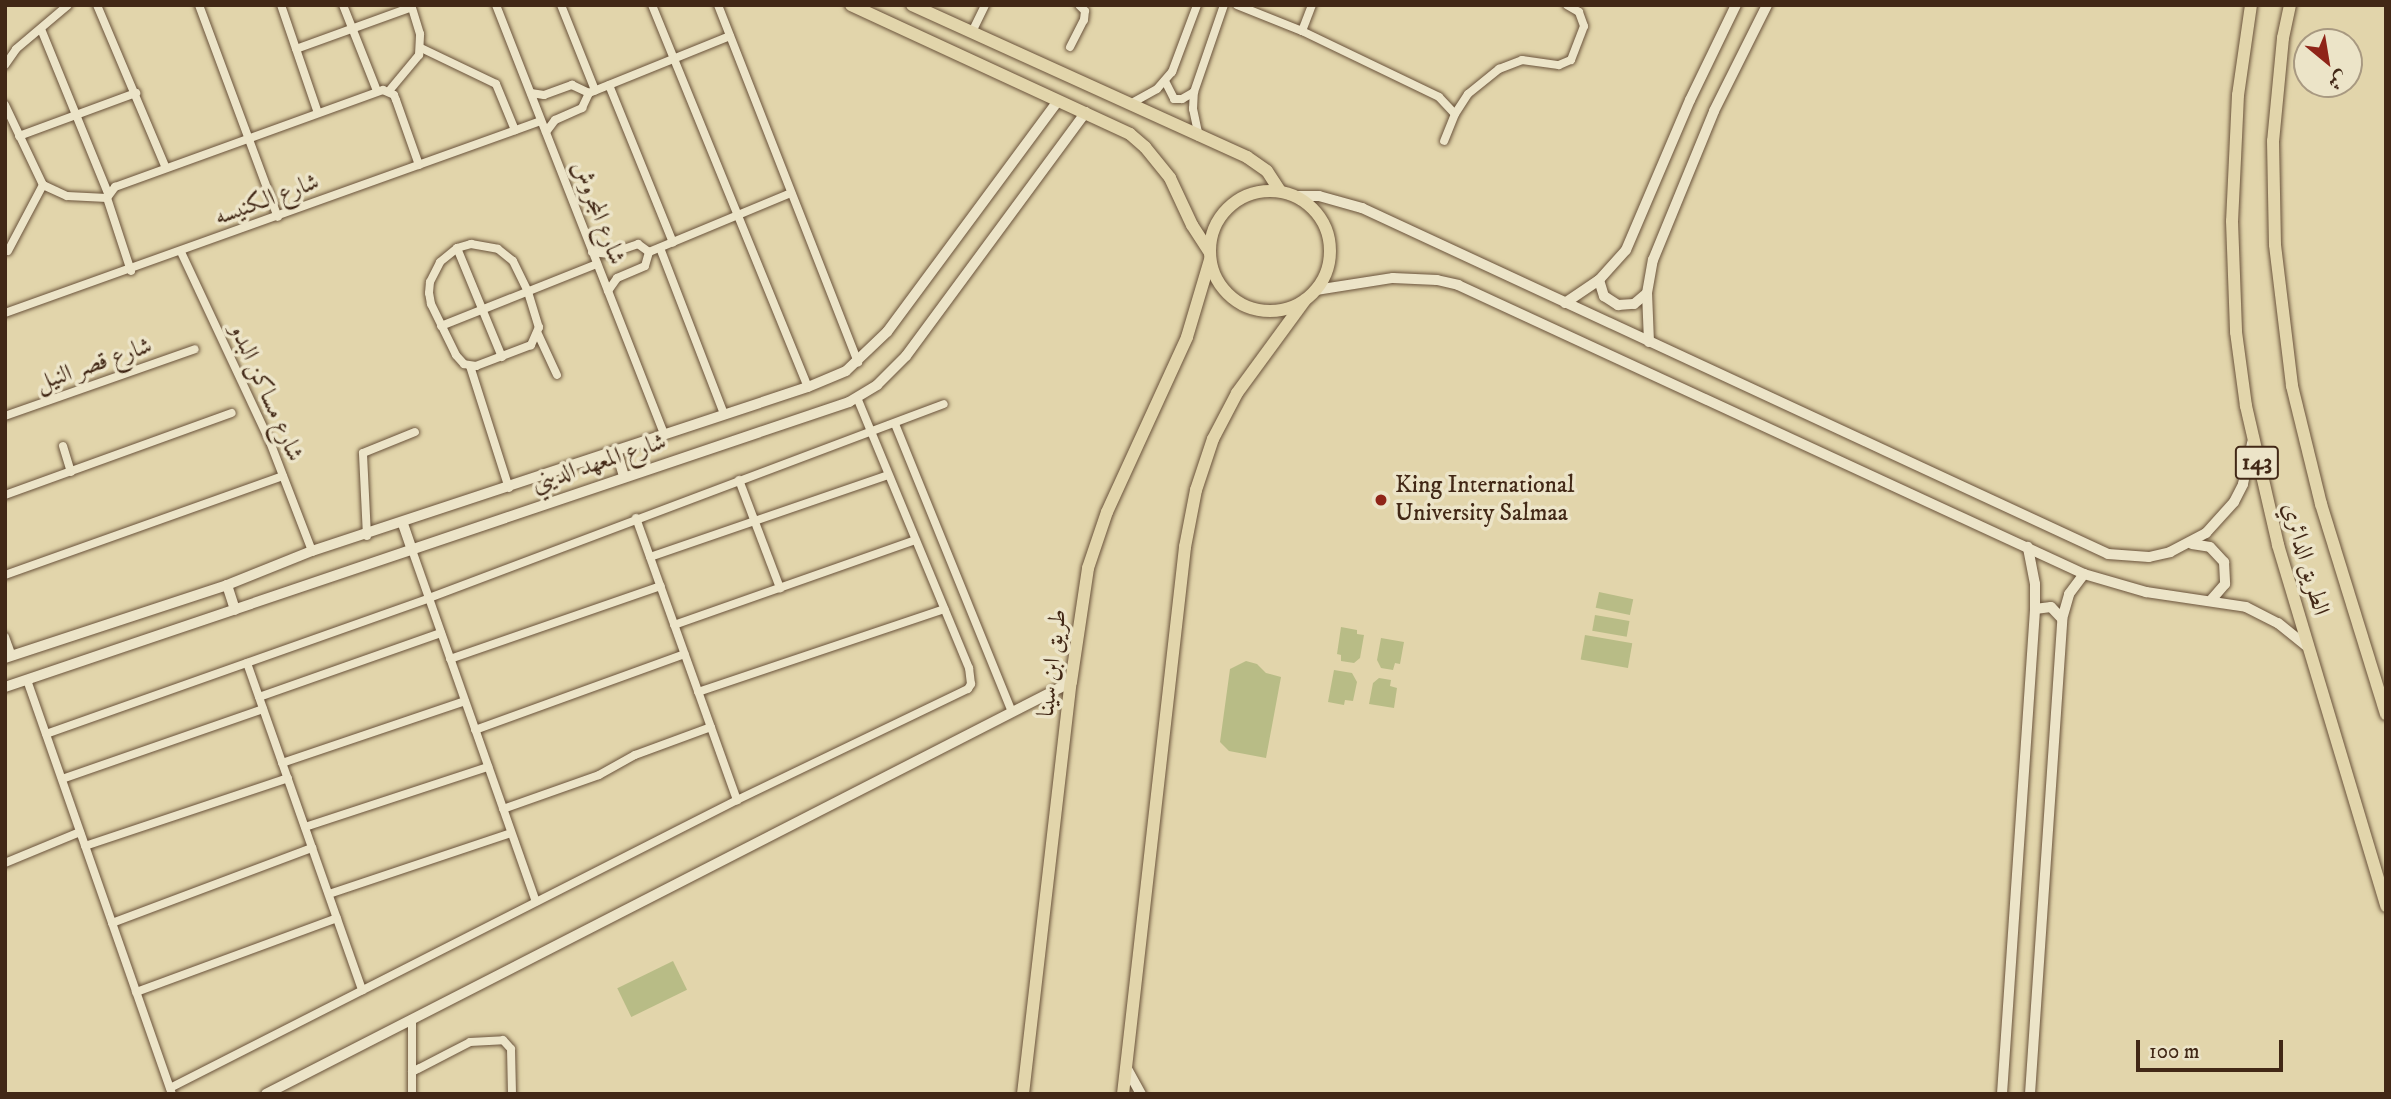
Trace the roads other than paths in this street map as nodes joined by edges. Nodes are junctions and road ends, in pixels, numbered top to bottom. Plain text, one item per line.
1 (68, 5) edge
2 (97, 5) edge
3 (281, 5) edge
4 (343, 5) edge
5 (496, 5) edge
6 (561, 5) edge
7 (652, 5) edge
8 (718, 5) edge
9 (851, 5) edge
10 (912, 5) edge
11 (985, 5) edge
12 (1079, 5) edge
13 (1197, 5) edge
14 (1224, 5) edge
15 (1237, 5) edge
16 (1311, 5) edge
17 (1567, 5) edge
18 (1736, 5) edge
19 (1767, 5) edge
20 (2251, 5) edge
21 (2290, 5) edge
22 (202, 6) edge
23 (412, 6) edge
24 (41, 29) junction
25 (352, 29) junction
26 (1302, 31) junction
27 (972, 32) junction
28 (730, 36) junction
29 (1070, 47) dead end
30 (421, 48) junction
31 (296, 49) junction
32 (674, 59) junction
33 (5, 65) edge
34 (1165, 81) junction
35 (609, 85) junction
36 (377, 91) junction
37 (389, 91) junction
38 (592, 92) junction
39 (1194, 92) junction
40 (136, 93) junction
41 (531, 93) junction
42 (1058, 101) junction
43 (1130, 104) junction
44 (5, 105) edge
45 (1086, 112) junction
46 (318, 113) junction
47 (1455, 114) junction
48 (76, 115) junction
49 (541, 121) junction
50 (515, 130) junction
51 (546, 132) junction
52 (19, 136) junction
53 (1199, 137) junction
54 (248, 138) junction
55 (1444, 141) dead end
56 (419, 165) junction
57 (166, 168) junction
58 (43, 184) junction
59 (1280, 191) junction
60 (791, 193) junction
61 (107, 196) junction
62 (1296, 196) junction
63 (737, 216) junction
64 (278, 217) junction
65 (673, 243) junction
66 (457, 248) junction
67 (660, 248) junction
68 (8, 251) dead end
69 (592, 252) junction
70 (649, 252) junction
71 (181, 253) junction
72 (1210, 256) junction
73 (597, 264) junction
74 (131, 271) junction
75 (1599, 281) junction
76 (1316, 290) junction
77 (608, 291) junction
78 (528, 292) junction
79 (1647, 293) junction
80 (1306, 300) junction
81 (1565, 303) junction
82 (483, 309) junction
83 (5, 313) edge
84 (441, 326) junction
85 (538, 334) junction
86 (1649, 342) junction
87 (195, 349) dead end
88 (502, 357) junction
89 (858, 363) junction
90 (470, 366) junction
91 (557, 375) dead end
92 (808, 387) junction
93 (857, 398) junction
94 (944, 404) dead end
95 (232, 413) dead end
96 (724, 414) junction
97 (5, 416) edge
98 (895, 424) junction
99 (415, 432) dead end
100 (872, 432) junction
101 (664, 434) junction
102 (2252, 443) junction
103 (63, 446) dead end
104 (616, 450) junction
105 (71, 472) junction
106 (888, 475) junction
107 (624, 476) junction
108 (283, 477) junction
109 (739, 480) junction
110 (509, 488) junction
111 (5, 495) edge
112 (636, 518) junction
113 (755, 521) junction
114 (403, 524) junction
115 (367, 536) junction
116 (915, 540) junction
117 (2189, 545) junction
118 (411, 547) junction
119 (2028, 547) junction
120 (312, 551) junction
121 (650, 557) junction
122 (2084, 573) junction
123 (5, 575) edge
124 (227, 584) junction
125 (661, 586) junction
126 (780, 588) junction
127 (429, 598) junction
128 (2211, 600) junction
129 (944, 609) junction
130 (2035, 609) junction
131 (235, 610) junction
132 (2062, 619) junction
133 (674, 625) junction
134 (441, 633) junction
135 (5, 637) edge
136 (2308, 647) junction
137 (685, 654) junction
138 (9, 657) edge
139 (450, 659) junction
140 (247, 663) junction
141 (27, 680) junction
142 (1071, 682) junction
143 (5, 687) edge
144 (698, 692) junction
145 (259, 697) junction
146 (465, 701) junction
147 (263, 709) junction
148 (1012, 712) junction
149 (2386, 714) edge
150 (711, 727) junction
151 (475, 730) junction
152 (46, 734) junction
153 (282, 762) junction
154 (488, 767) junction
155 (288, 778) junction
156 (62, 779) junction
157 (737, 800) junction
158 (503, 809) junction
159 (305, 827) junction
160 (80, 832) junction
161 (511, 833) junction
162 (85, 846) junction
163 (312, 848) junction
164 (5, 863) edge
165 (329, 894) junction
166 (536, 902) junction
167 (2386, 906) edge
168 (337, 918) junction
169 (112, 923) junction
170 (362, 990) junction
171 (136, 992) junction
172 (412, 1019) junction
173 (1126, 1067) junction
174 (411, 1072) junction
175 (171, 1091) edge
176 (266, 1094) edge
177 (412, 1094) edge
178 (512, 1094) edge
179 (1023, 1094) edge
180 (1124, 1094) edge
181 (1141, 1094) edge
182 (2002, 1094) edge
183 (2030, 1094) edge

1 - 24 street
2 - 40 street
3 - 31 street
4 - 25 street
5 - 41 street, شارع المجروش
6 - 38 street
7 - 32 street
8 - 28 street
9 - 42 main road
10 - 27 main road
11 - 27 street
12 - 29 street
13 - 34 street
14 - 39 street
15 - 26 street
16 - 26 street
17 - 47 street
18 - 75 street
19 - 79 street
20 - 102 main road, الطريق الدائري / 143
21 - 149 main road, الطريق الدائري / 143
22 - 54 street
23 - 25 street
23 - 30 street
24 - 33 street
24 - 48 street
25 - 31 street
25 - 36 street
26 - 47 street
27 - 43 main road
28 - 32 street
28 - 60 street
30 - 37 street
30 - 50 street
31 - 46 street
32 - 35 street
32 - 63 street
34 - 39 street
34 - 43 street
35 - 38 street
35 - 65 street
36 - 37 street
36 - 46 street
37 - 56 street
38 - 41 street
38 - 51 street
39 - 53 street
40 - 48 street
40 - 57 street
41 - 49 street, شارع المجروش
42 - 45 main road
42 - 89 street, شارع المعهد الديني
43 - 53 main road
44 - 52 street
45 - 72 main road
45 - 93 street, شارع المعهد الديني
46 - 54 street
47 - 55 street
48 - 52 street
48 - 61 street
49 - 50 street, شارع الكنيسه
49 - 51 street, شارع المجروش
50 - 56 street, شارع الكنيسه
51 - 69 street, شارع المجروش
52 - 58 street
53 - 59 main road
54 - 57 street
54 - 64 street
56 - 64 street, شارع الكنيسه
57 - 61 street
58 - 61 street
58 - 68 street
59 - 62 main road
59 - 72 main road
60 - 63 street
60 - 89 street
61 - 74 street
62 - 76 main road
62 - 81 street
63 - 65 street
63 - 92 street
64 - 71 street, شارع الكنيسه
65 - 67 street
66 - 78 street
66 - 82 street
66 - 84 street
67 - 70 street
67 - 96 street
69 - 70 street
69 - 73 street, شارع المجروش
70 - 77 street
71 - 74 street, شارع الكنيسه
71 - 108 street, شارع مساكن البدو
72 - 80 main road
72 - 142 main road, طريق ابن سينا
73 - 77 street, شارع المجروش
73 - 78 street
74 - 83 street, شارع الكنيسه
75 - 79 street
75 - 81 street
76 - 80 main road
76 - 119 street
77 - 101 street, شارع المجروش
78 - 82 street
78 - 85 street
79 - 86 street
80 - 173 main road
81 - 86 street
82 - 84 street
82 - 88 street
84 - 90 street
85 - 88 street
85 - 91 street
86 - 117 street
87 - 97 street, شارع قصر النيل
88 - 90 street
89 - 92 street, شارع المعهد الديني
90 - 110 street
92 - 96 street, شارع المعهد الديني
93 - 100 street
93 - 107 street, شارع المعهد الديني
94 - 98 street
95 - 105 street
96 - 101 street, شارع المعهد الديني
98 - 100 street
98 - 148 street
99 - 115 street
100 - 106 street
100 - 109 street
101 - 104 street, شارع المعهد الديني
102 - 117 street
102 - 136 main road, الطريق الدائري / 143
103 - 105 street
104 - 107 street
104 - 110 street, شارع المعهد الديني
105 - 111 street
106 - 113 street
106 - 116 street
107 - 118 street, شارع المعهد الديني
108 - 120 street, شارع مساكن البدو
108 - 123 street
109 - 112 street
109 - 113 street
110 - 114 street, شارع المعهد الديني
112 - 121 street
112 - 127 street
113 - 121 street
113 - 126 street
114 - 115 street, شارع المعهد الديني
114 - 118 street
115 - 120 street, شارع المعهد الديني
116 - 126 street
116 - 129 street
117 - 128 street
118 - 127 street
118 - 131 street, شارع المعهد الديني
119 - 122 street
119 - 130 street
120 - 124 street, شارع المعهد الديني
121 - 125 street
122 - 128 street
122 - 132 street
124 - 131 street
124 - 138 street, شارع المعهد الديني
125 - 133 street
125 - 139 street
126 - 133 street
127 - 134 street
127 - 140 street
128 - 136 street
129 - 144 street
129 - 157 street
130 - 132 street
130 - 182 street
131 - 141 street, شارع المعهد الديني
132 - 183 street
133 - 137 street
134 - 139 street
134 - 145 street
135 - 138 street
136 - 167 main road, الطريق الدائري / 143
137 - 144 street
137 - 151 street
139 - 146 street
140 - 145 street
140 - 152 street
141 - 143 street, شارع المعهد الديني
141 - 152 street
142 - 148 street
142 - 179 main road, طريق ابن سينا
144 - 150 street
145 - 147 street
146 - 151 street
146 - 153 street
147 - 153 street
147 - 156 street
148 - 172 street
150 - 157 street
150 - 158 street
151 - 154 street
152 - 156 street
153 - 155 street
154 - 158 street
154 - 159 street
155 - 159 street
155 - 162 street
156 - 160 street
157 - 166 street
158 - 161 street
159 - 163 street
160 - 162 street
160 - 164 street
161 - 165 street
161 - 166 street
162 - 169 street
163 - 165 street
163 - 169 street
165 - 168 street
166 - 170 street
168 - 170 street
168 - 171 street
169 - 171 street
170 - 175 street
171 - 175 street
172 - 174 street
172 - 176 street
173 - 180 main road
173 - 181 street
174 - 177 street
174 - 178 street

